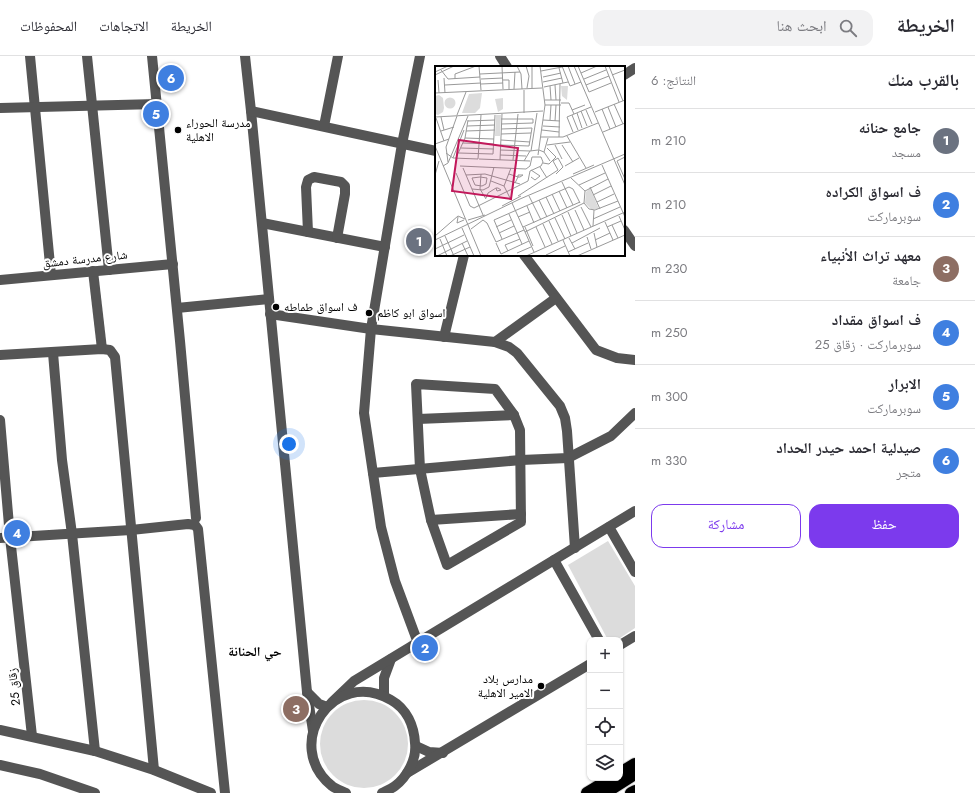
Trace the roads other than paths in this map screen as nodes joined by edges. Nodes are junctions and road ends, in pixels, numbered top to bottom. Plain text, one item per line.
1 (30, 56) edge
2 (87, 56) edge
3 (152, 56) edge
4 (244, 56) edge
5 (338, 56) edge
6 (420, 56) edge
7 (500, 56) edge
8 (506, 66) edge
9 (635, 68) edge
10 (625, 74) edge
11 (157, 104) junction
12 (92, 106) junction
13 (34, 107) junction
14 (0, 108) edge
15 (251, 111) junction
16 (324, 126) junction
17 (402, 144) junction
18 (435, 151) edge
19 (262, 223) junction
20 (625, 231) edge
21 (308, 232) junction
22 (337, 238) junction
23 (635, 246) edge
24 (385, 247) junction
25 (464, 256) edge
26 (526, 256) edge
27 (173, 264) junction
28 (109, 270) junction
29 (93, 271) junction
30 (51, 275) junction
31 (0, 280) edge
32 (556, 298) junction
33 (269, 299) junction
34 (177, 308) junction
35 (270, 314) junction
36 (371, 329) junction
37 (444, 337) junction
38 (495, 342) junction
39 (102, 349) junction
40 (53, 353) junction
41 (0, 355) edge
42 (635, 360) edge
43 (635, 413) edge
44 (514, 414) junction
45 (418, 419) junction
46 (0, 420) edge
47 (568, 458) junction
48 (521, 460) junction
49 (420, 469) junction
50 (373, 473) junction
51 (635, 512) edge
52 (521, 514) junction
53 (196, 518) dead end
54 (431, 520) junction
55 (609, 527) junction
56 (131, 530) junction
57 (72, 534) junction
58 (5, 537) edge
59 (575, 548) junction
60 (554, 560) junction
61 (635, 572) edge
62 (635, 636) edge
63 (597, 637) edge
64 (418, 643) junction
65 (623, 643) edge
66 (391, 659) junction
67 (587, 666) edge
68 (307, 692) junction
69 (384, 696) junction
70 (330, 704) junction
71 (0, 730) edge
72 (313, 731) junction
73 (32, 736) junction
74 (416, 746) junction
75 (95, 751) junction
76 (443, 753) junction
77 (635, 764) edge
78 (0, 765) edge
79 (154, 770) junction
80 (623, 771) edge
81 (407, 773) junction
82 (635, 774) edge
83 (607, 781) edge
84 (635, 791) edge
85 (95, 793) edge
86 (211, 793) edge
87 (225, 793) edge
88 (346, 793) edge
89 (382, 793) edge
90 (587, 793) edge
91 (605, 793) edge
92 (631, 793) edge

1 - 13 street
2 - 12 street
3 - 11 street
4 - 15 street
5 - 16 street
6 - 17 street
7 - 8 street
9 - 10 street
11 - 12 street
11 - 27 street
12 - 13 street
12 - 28 street
13 - 14 street
13 - 30 street
15 - 16 street
15 - 19 street
16 - 17 street
17 - 18 street
17 - 24 street
19 - 21 street
19 - 33 street
20 - 23 street
21 - 22 street
21 - 22 street
22 - 24 street
24 - 36 street
25 - 37 street
26 - 32 street
27 - 28 street, شارع مدرسة دمشق
27 - 34 street
28 - 29 street, شارع مدرسة دمشق
29 - 30 street, شارع مدرسة دمشق
29 - 39 street
30 - 31 street, شارع مدرسة دمشق
32 - 38 street
32 - 42 street
33 - 34 street
33 - 35 street
34 - 53 street
35 - 36 street
35 - 68 street
36 - 37 street
36 - 50 street
37 - 38 street
38 - 47 street
39 - 40 street
39 - 56 street
40 - 41 street
40 - 57 street
43 - 47 street
44 - 45 street
44 - 45 street
44 - 48 street
45 - 49 street
46 - 58 street, زقاق 25
47 - 48 street
47 - 59 street
48 - 49 street
48 - 52 street
49 - 50 street
49 - 54 street
50 - 64 street
51 - 55 street
52 - 54 street
52 - 54 street
55 - 59 street
55 - 61 street
56 - 57 street
56 - 79 street
56 - 87 street
57 - 58 street
57 - 75 street
58 - 73 street, زقاق 25
59 - 60 street
60 - 63 street
60 - 64 street
62 - 65 street
64 - 66 street
66 - 69 street
66 - 70 street
67 - 76 street
68 - 70 street
68 - 72 street
69 - 70 street
69 - 74 street
70 - 72 street
71 - 73 street
72 - 88 street
73 - 75 street
74 - 76 street
74 - 81 street
75 - 79 street
76 - 81 street
77 - 80 highway
78 - 85 street
79 - 86 street
81 - 89 street
82 - 91 highway
83 - 90 highway
84 - 92 highway

